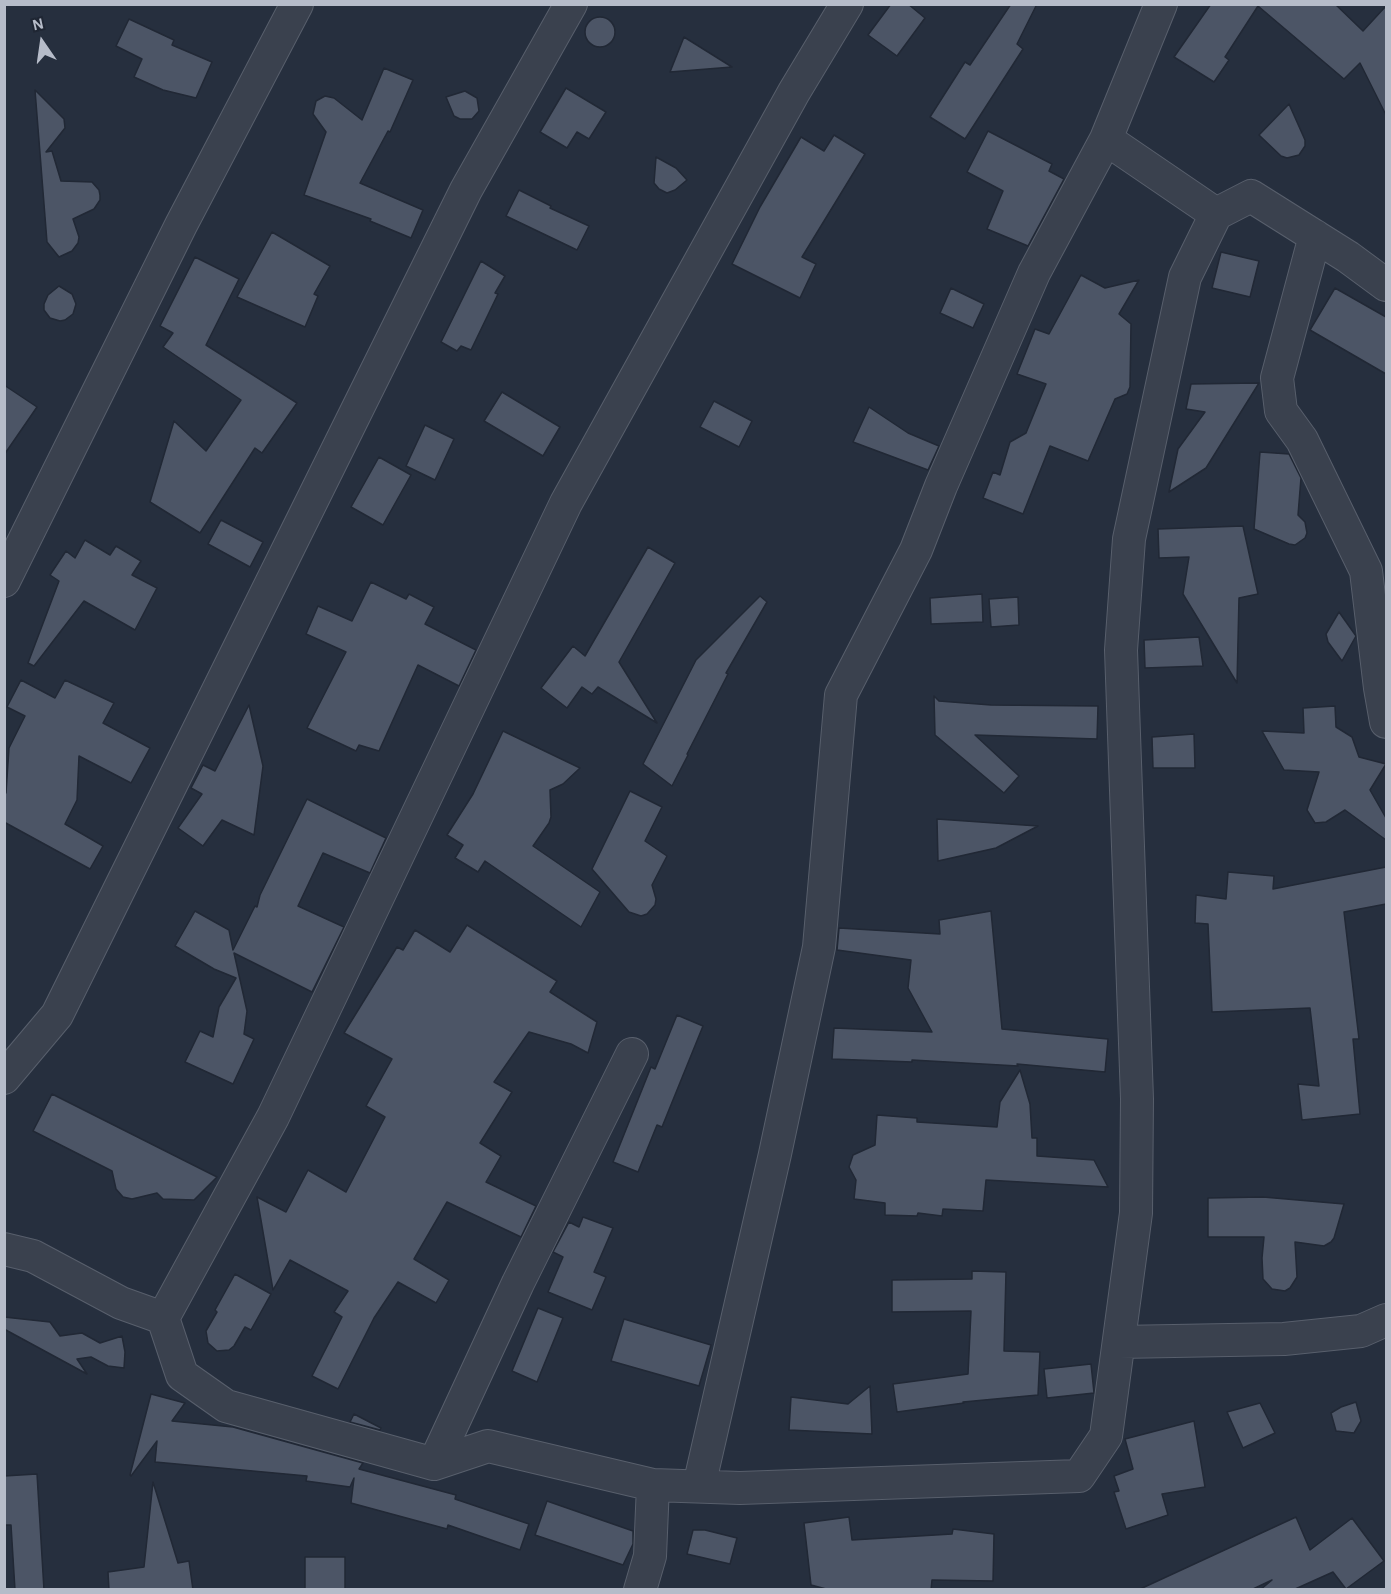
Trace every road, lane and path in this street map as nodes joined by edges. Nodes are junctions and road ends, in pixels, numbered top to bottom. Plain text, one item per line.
1 (297, 4) edge
2 (571, 4) edge
3 (847, 4) edge
4 (1161, 4) edge
5 (1106, 140) junction
6 (1216, 214) junction
7 (1315, 236) junction
8 (1386, 285) edge
9 (4, 581) edge
10 (1386, 722) edge
11 (632, 1054) dead end
12 (4, 1078) edge
13 (5, 1252) edge
14 (164, 1318) junction
15 (1386, 1320) edge
16 (1119, 1342) junction
17 (434, 1464) junction
18 (653, 1485) junction
19 (699, 1486) junction
20 (640, 1590) edge

1 - 9 street
2 - 12 street
3 - 14 street
4 - 5 street
5 - 6 street
5 - 19 street
6 - 7 street
6 - 16 street
7 - 8 street
7 - 10 street
11 - 17 street
13 - 14 street
14 - 17 street
15 - 16 street
16 - 19 street
17 - 18 street
18 - 19 street
18 - 20 street

